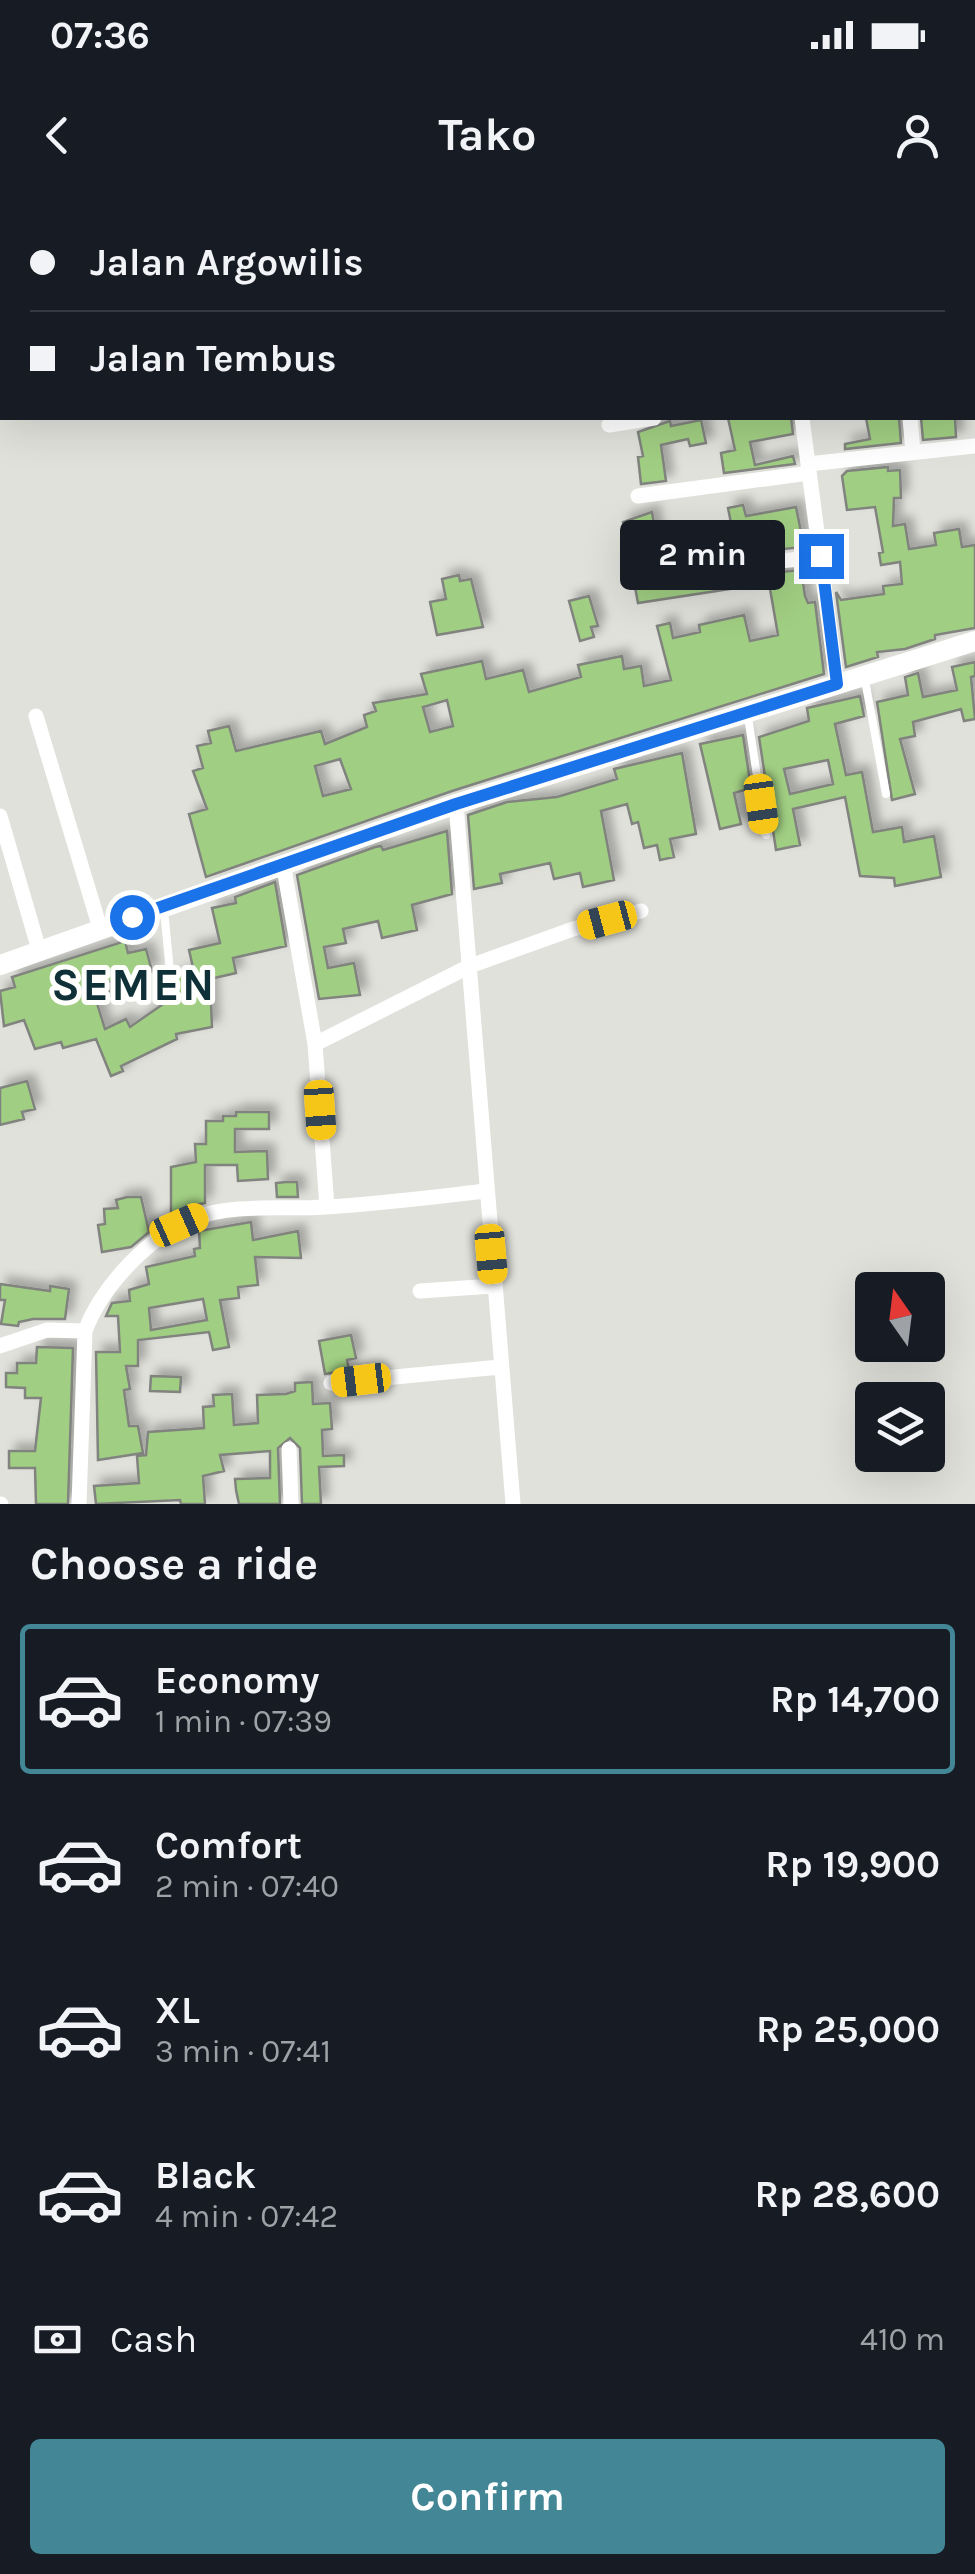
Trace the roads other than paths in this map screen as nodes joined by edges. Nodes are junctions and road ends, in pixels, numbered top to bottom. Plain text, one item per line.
1 (641, 420) edge
2 (802, 420) edge
3 (910, 420) edge
4 (608, 425) dead end
5 (974, 446) edge
6 (913, 452) junction
7 (809, 469) junction
8 (638, 496) dead end
9 (821, 556) junction
10 (668, 572) dead end
11 (975, 641) edge
12 (864, 675) junction
13 (837, 684) junction
14 (747, 712) junction
15 (36, 716) dead end
16 (886, 794) dead end
17 (456, 804) junction
18 (0, 816) edge
19 (766, 835) dead end
20 (283, 864) junction
21 (163, 906) junction
22 (641, 910) dead end
23 (100, 928) junction
24 (39, 950) junction
25 (0, 965) edge
26 (470, 966) junction
27 (170, 970) dead end
28 (315, 1044) junction
29 (486, 1191) junction
30 (327, 1207) junction
31 (493, 1286) junction
32 (420, 1291) dead end
33 (85, 1330) junction
34 (0, 1346) edge
35 (500, 1367) junction
36 (331, 1383) dead end
37 (289, 1448) dead end
38 (79, 1504) edge
39 (291, 1504) edge
40 (513, 1504) edge

1 - 4 street
2 - 7 street
3 - 6 street
5 - 6 street
6 - 7 street
7 - 8 street
7 - 9 street
9 - 10 street
9 - 13 street
11 - 12 street
12 - 13 street
12 - 16 lane
13 - 14 street
14 - 17 street
14 - 19 lane
15 - 23 street
17 - 20 street
17 - 26 street
18 - 24 street
20 - 21 street
20 - 28 street
21 - 23 street
21 - 27 lane
22 - 26 street
23 - 24 street
24 - 25 street
26 - 28 street
26 - 29 street
28 - 30 street
29 - 30 street
29 - 31 street
30 - 33 street
31 - 32 street
31 - 35 street
33 - 34 street
33 - 38 street
35 - 36 street
35 - 40 street
37 - 39 street

